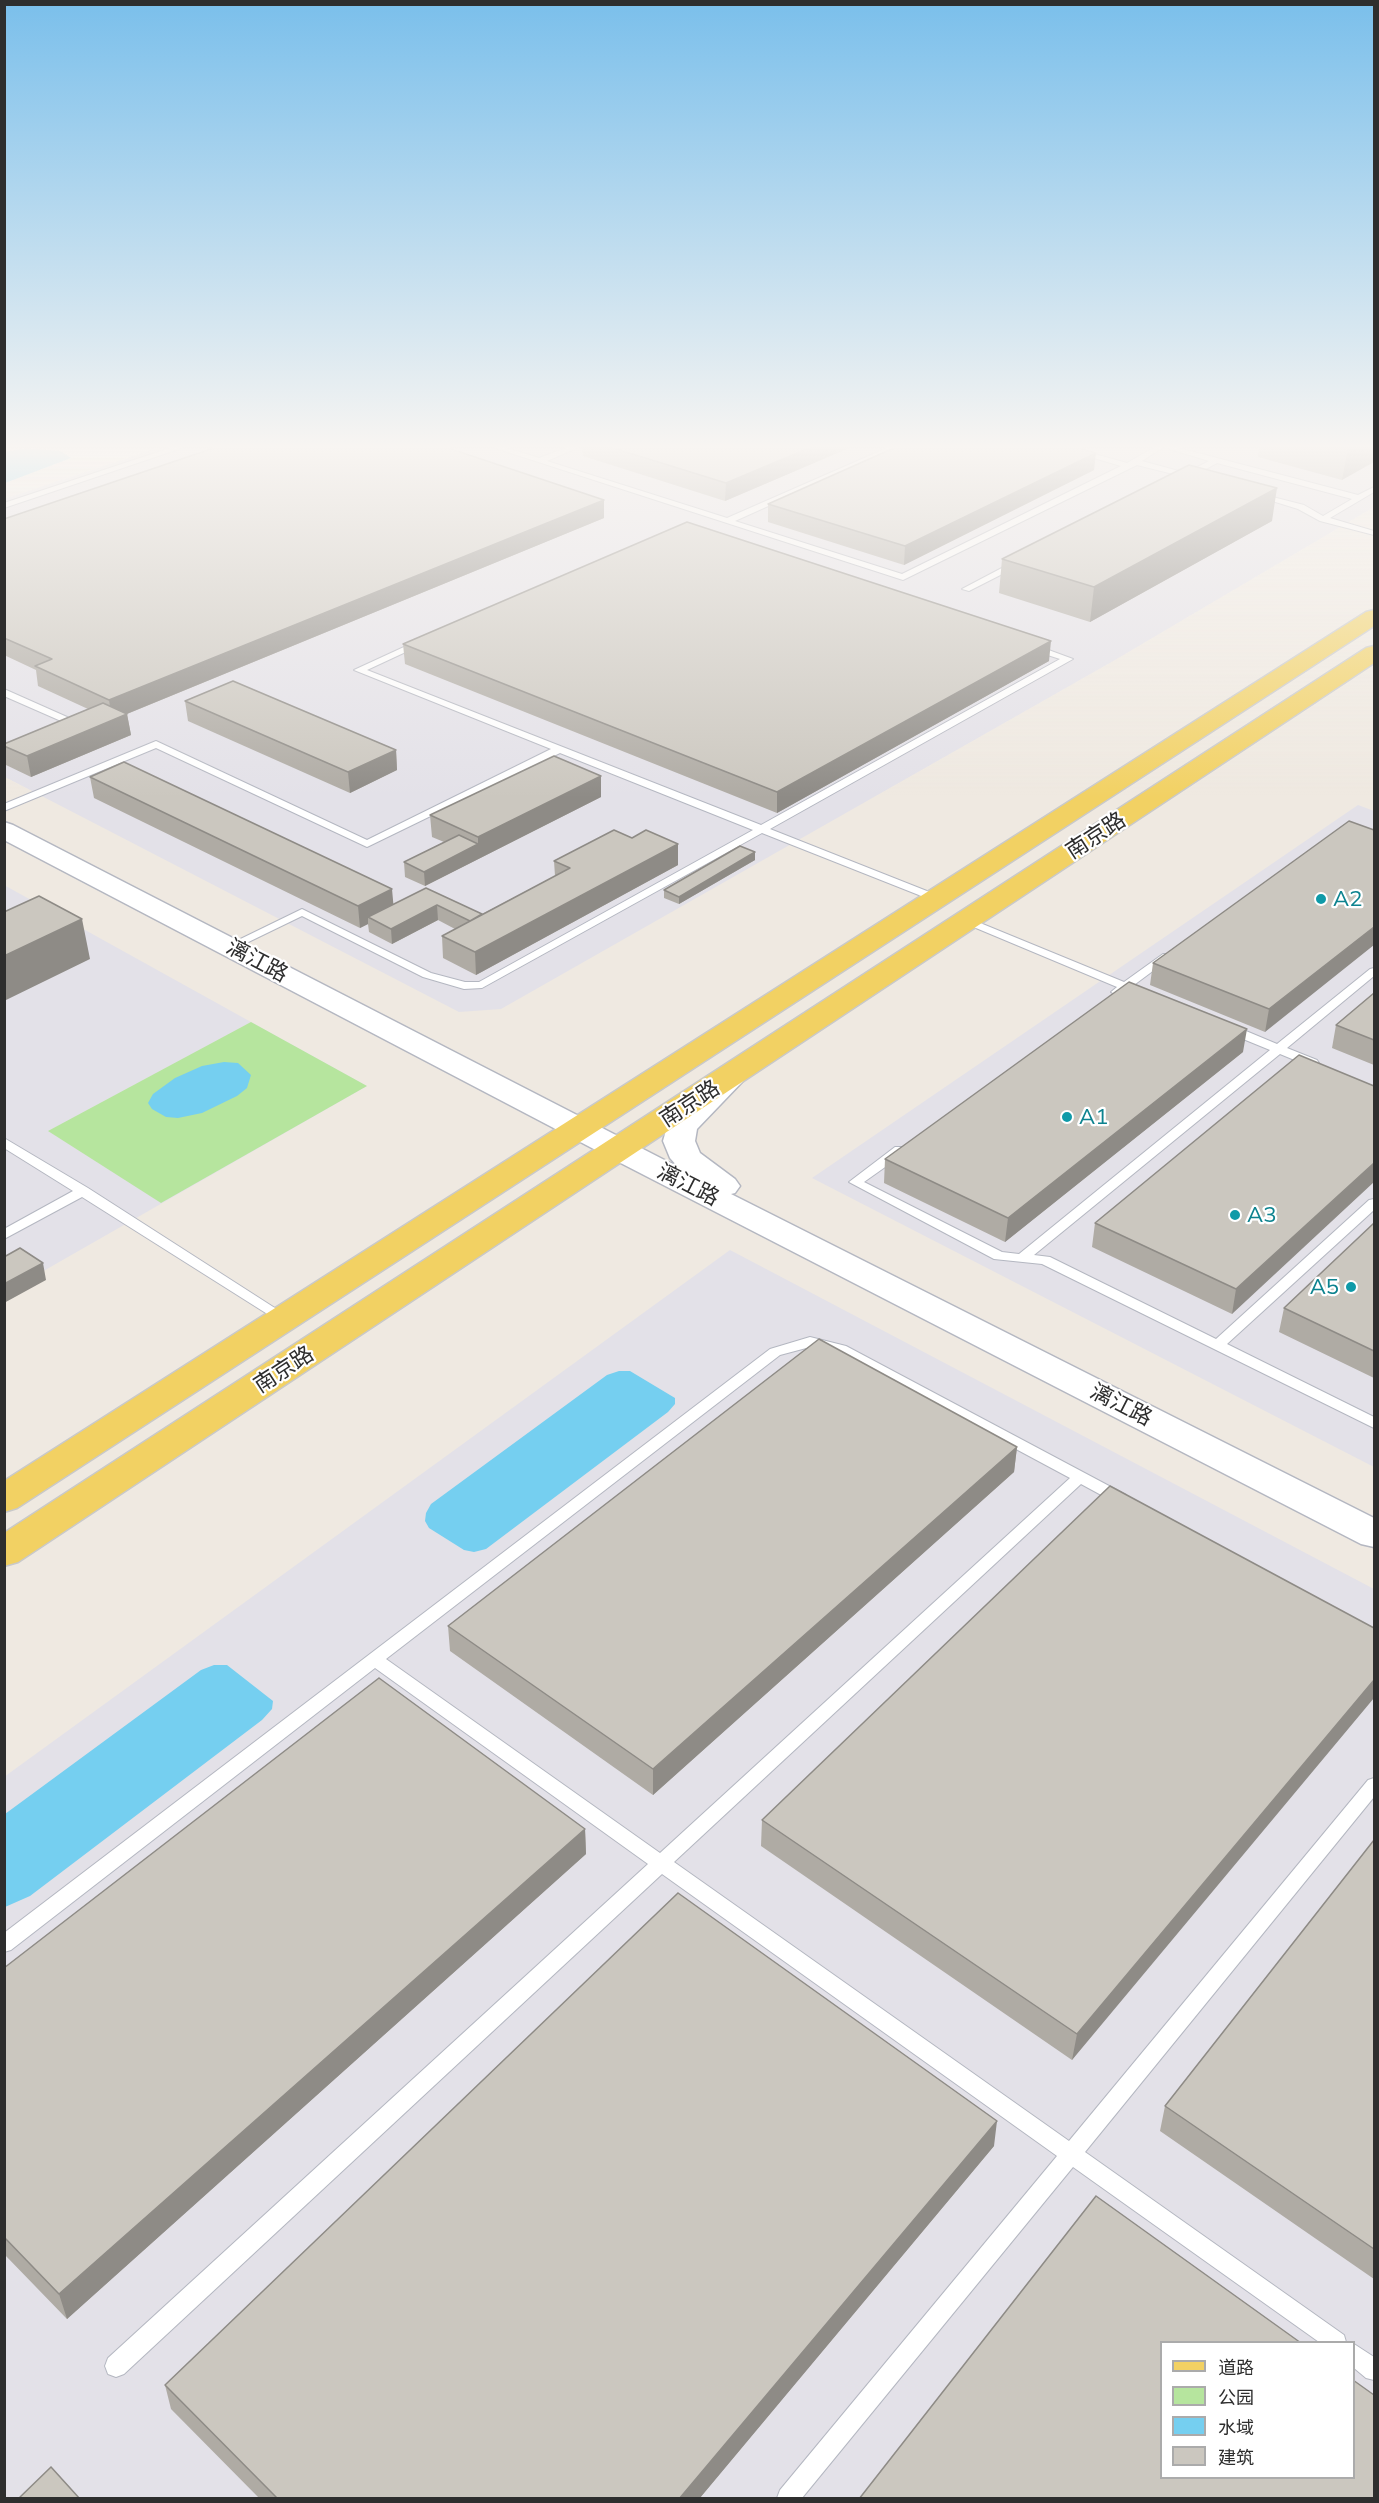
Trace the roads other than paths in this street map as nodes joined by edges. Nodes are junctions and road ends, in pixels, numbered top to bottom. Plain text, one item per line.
1 (865, 565) edge
2 (928, 565) edge
3 (1014, 565) edge
4 (966, 589) dead end
5 (1374, 617) edge
6 (434, 637) edge
7 (1024, 644) edge
8 (1374, 653) edge
9 (4, 692) edge
10 (64, 719) edge
11 (560, 749) junction
12 (4, 808) edge
13 (4, 830) edge
14 (762, 830) junction
15 (938, 899) junction
16 (968, 921) junction
17 (1182, 945) edge
18 (230, 947) junction
19 (1374, 970) edge
20 (1125, 986) junction
21 (1147, 995) edge
22 (1106, 1000) edge
23 (1223, 1026) edge
24 (1278, 1049) junction
25 (1321, 1067) edge
26 (734, 1074) junction
27 (580, 1130) junction
28 (913, 1140) edge
29 (4, 1142) edge
30 (620, 1150) junction
31 (83, 1191) junction
32 (1374, 1203) edge
33 (4, 1235) edge
34 (1022, 1258) junction
35 (854, 1269) junction
36 (285, 1319) junction
37 (1218, 1345) junction
38 (1374, 1423) edge
39 (1080, 1477) junction
40 (4, 1499) edge
41 (1132, 1505) edge
42 (1374, 1534) edge
43 (4, 1552) edge
44 (375, 1660) junction
45 (1374, 1785) edge
46 (661, 1863) junction
47 (4, 1944) edge
48 (1071, 2154) junction
49 (1333, 2341) edge
50 (1355, 2356) edge
51 (116, 2366) dead end
52 (1374, 2370) edge
53 (788, 2499) edge

1 - 2 lane
3 - 4 lane
5 - 15 main road, 南京路
6 - 11 lane
7 - 14 lane
8 - 16 main road, 南京路
9 - 10 lane
11 - 12 lane
11 - 14 lane
13 - 18 street, 漓江路
14 - 15 lane
14 - 18 lane
15 - 27 main road, 南京路
16 - 20 lane
16 - 26 main road, 南京路
17 - 20 lane
18 - 27 street, 漓江路
19 - 24 lane
20 - 21 lane
20 - 22 lane
23 - 24 lane
24 - 25 lane
24 - 34 lane
26 - 30 main road, 南京路
26 - 35 street
27 - 30 street, 漓江路
27 - 36 main road, 南京路
28 - 34 lane
29 - 31 lane
30 - 35 street, 漓江路
30 - 43 main road, 南京路
31 - 33 lane
31 - 36 lane
32 - 37 lane
34 - 37 lane
35 - 42 street, 漓江路
36 - 40 main road, 南京路
37 - 38 lane
39 - 41 lane
39 - 44 lane
39 - 46 lane
44 - 46 lane
44 - 47 lane
45 - 48 lane
46 - 48 lane
46 - 51 lane
48 - 49 lane
48 - 53 lane
50 - 52 lane

